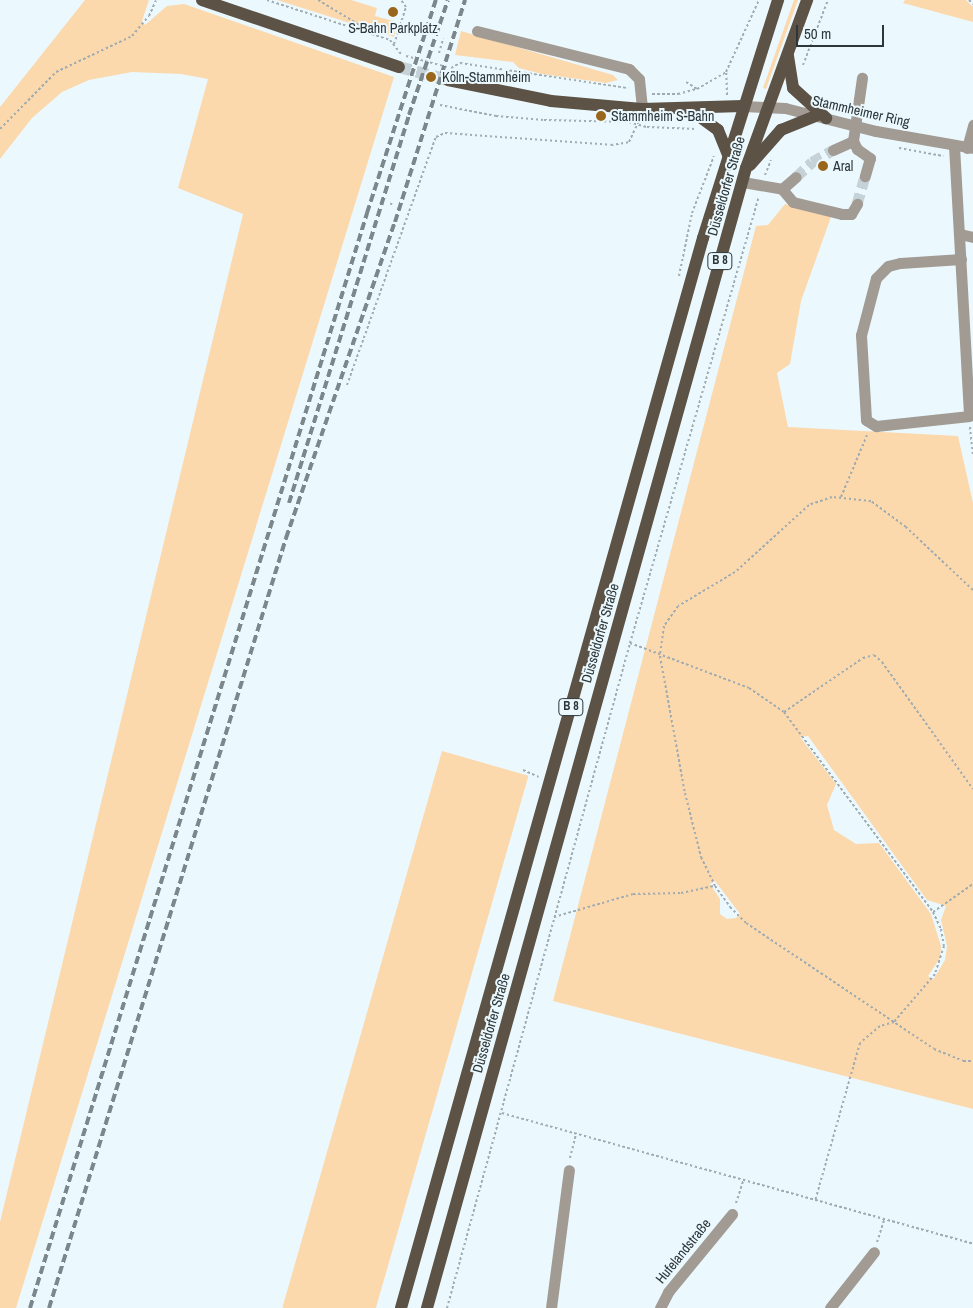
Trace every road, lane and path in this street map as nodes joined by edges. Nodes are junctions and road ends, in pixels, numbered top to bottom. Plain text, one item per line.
1 (156, 0) edge
2 (202, 0) edge
3 (267, 0) edge
4 (318, 0) edge
5 (401, 0) edge
6 (759, 0) edge
7 (778, 0) edge
8 (807, 0) edge
9 (828, 0) edge
10 (969, 0) edge
11 (973, 4) edge
12 (819, 11) dead end
13 (823, 13) junction
14 (477, 31) dead end
15 (378, 36) junction
16 (443, 39) dead end
17 (394, 44) junction
18 (788, 46) junction
19 (439, 53) dead end
20 (399, 67) tunnel mouth
21 (802, 68) dead end
22 (726, 72) junction
23 (862, 78) dead end
24 (448, 80) tunnel mouth
25 (686, 82) dead end
26 (697, 89) junction
27 (641, 91) junction
28 (440, 105) dead end
29 (727, 106) junction
30 (743, 106) junction
31 (766, 108) junction
32 (642, 109) junction
33 (689, 109) junction
34 (821, 117) junction
35 (638, 124) junction
36 (973, 125) edge
37 (856, 126) junction
38 (0, 129) edge
39 (699, 129) dead end
40 (853, 141) junction
41 (954, 146) junction
42 (970, 148) edge
43 (833, 150) tunnel mouth
44 (775, 152) dead end
45 (728, 155) junction
46 (746, 168) junction
47 (865, 176) tunnel mouth
48 (796, 177) tunnel mouth
49 (743, 182) junction
50 (762, 185) junction
51 (782, 189) junction
52 (392, 201) dead end
53 (391, 204) dead end
54 (857, 204) dead end
55 (960, 234) junction
56 (973, 237) edge
57 (961, 258) junction
58 (347, 385) dead end
59 (971, 418) edge
60 (871, 425) junction
61 (973, 457) edge
62 (841, 497) junction
63 (973, 590) edge
64 (630, 643) junction
65 (660, 656) junction
66 (784, 712) junction
67 (523, 770) dead end
68 (551, 779) junction
69 (973, 789) edge
70 (973, 884) edge
71 (715, 886) junction
72 (933, 912) junction
73 (553, 918) junction
74 (894, 1022) junction
75 (973, 1061) edge
76 (502, 1113) junction
77 (576, 1134) junction
78 (569, 1170) joint
79 (744, 1181) junction
80 (815, 1200) junction
81 (732, 1214) joint
82 (884, 1219) junction
83 (973, 1244) edge
84 (874, 1252) joint
85 (401, 1308) edge
86 (427, 1308) edge
87 (447, 1308) edge
88 (551, 1308) edge
89 (660, 1308) edge
90 (830, 1308) edge

1 - 38 path
2 - 20 main road
3 - 15 path
4 - 15 path
5 - 17 path
6 - 22 path
7 - 30 main road, Düsseldorfer Straße / B 8
8 - 18 main road, Düsseldorfer Straße / B 8
9 - 13 path
10 - 11 path
12 - 13 path
13 - 21 path
14 - 27 street
15 - 17 path
16 - 19 path
17 - 27 path
18 - 31 main road, Düsseldorfer Straße / B 8
18 - 34 main road
22 - 26 path
22 - 29 path
23 - 37 street
24 - 32 main road
25 - 26 path
26 - 27 path
27 - 32 street
28 - 35 path
29 - 30 main road
29 - 33 main road
30 - 31 street, Stammheimer Ring
30 - 45 main road, Düsseldorfer Straße / B 8
31 - 34 street, Stammheimer Ring
31 - 46 main road, Düsseldorfer Straße / B 8
32 - 33 main road
32 - 35 path
33 - 45 main road
34 - 37 street, Stammheimer Ring
34 - 46 main road
35 - 39 path
35 - 58 path
36 - 42 street
37 - 40 street
37 - 41 street, Stammheimer Ring
40 - 43 street
40 - 47 street
41 - 42 street, Stammheimer Ring
41 - 55 street
44 - 50 path
45 - 68 main road, Düsseldorfer Straße / B 8
46 - 49 main road, Düsseldorfer Straße / B 8
48 - 51 street
49 - 50 street
49 - 86 main road, Düsseldorfer Straße / B 8
50 - 51 street
50 - 64 path
51 - 54 street
52 - 53 path
55 - 56 street
55 - 57 street
57 - 59 street
57 - 60 street
59 - 60 street
59 - 61 path
60 - 62 path
62 - 63 path
62 - 65 path
64 - 65 path
64 - 73 path
65 - 66 path
65 - 71 path
66 - 69 path
66 - 72 path
67 - 68 path
68 - 85 main road, Düsseldorfer Straße / B 8
70 - 72 path
71 - 73 path
71 - 74 path
72 - 74 path
73 - 76 path
74 - 75 path
74 - 80 path
76 - 77 path
76 - 87 path
77 - 78 path
77 - 79 path
78 - 88 street
79 - 80 path
79 - 81 path
80 - 82 path
81 - 89 street, Hufelandstraße
82 - 83 path
82 - 84 path
84 - 90 street

